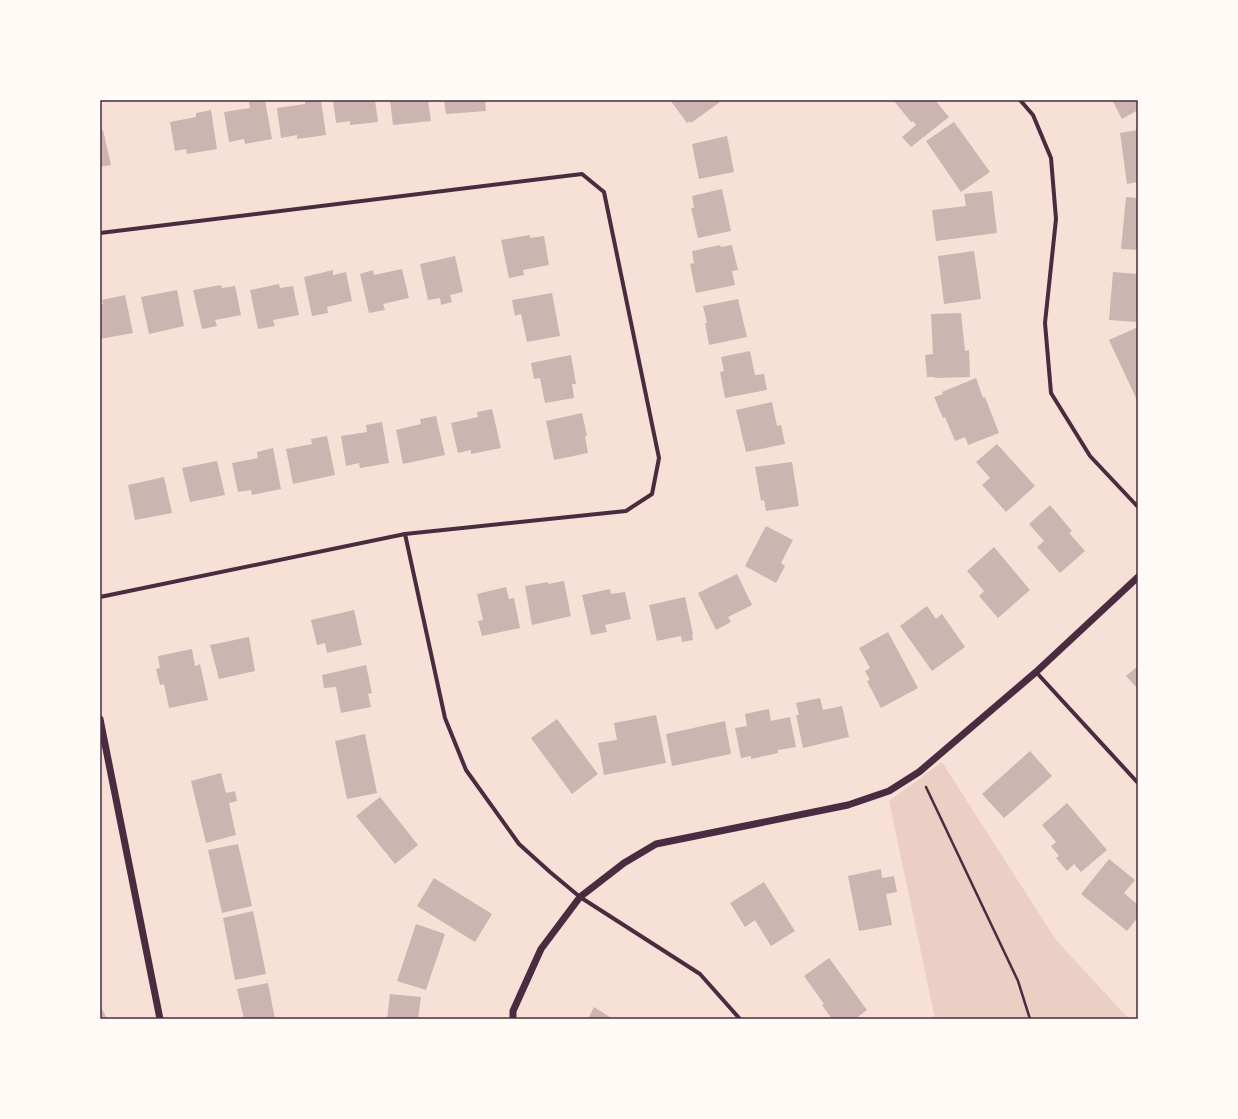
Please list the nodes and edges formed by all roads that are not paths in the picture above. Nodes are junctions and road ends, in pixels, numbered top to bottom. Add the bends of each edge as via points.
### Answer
1 (1020, 100) edge
2 (100, 233) edge
3 (1138, 507) edge
4 (405, 534) junction
5 (1138, 577) edge
6 (100, 598) edge
7 (1036, 672) junction
8 (100, 718) edge
9 (1138, 784) edge
10 (580, 897) junction
11 (160, 1019) edge
12 (513, 1019) edge
13 (740, 1019) edge

1 - 3 street via 1033,115 1051,158 1056,219 1045,323 1051,393 1090,456
2 - 4 street via 582,174 604,192 659,458 652,494 626,511
4 - 6 street
4 - 10 street via 445,718 466,770 519,844
5 - 7 street
7 - 9 street
7 - 10 street via 918,772 889,791 848,806 656,844 624,863
8 - 11 street
10 - 12 street via 541,949 513,1011
10 - 13 street via 700,974

